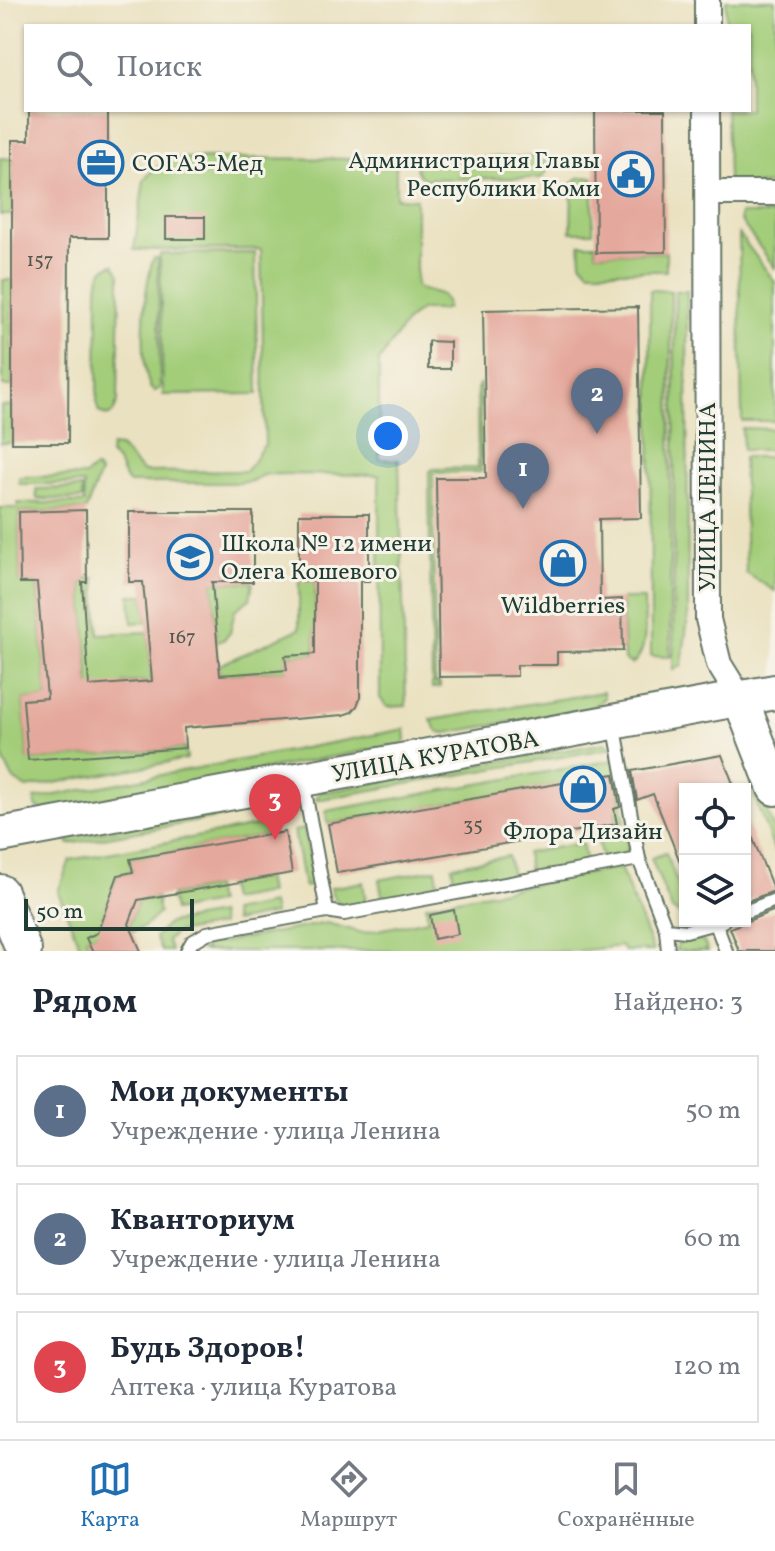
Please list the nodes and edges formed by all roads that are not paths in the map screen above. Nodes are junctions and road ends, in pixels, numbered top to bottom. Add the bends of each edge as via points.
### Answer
1 (707, 0) edge
2 (707, 24) edge
3 (707, 112) edge
4 (708, 193) junction
5 (775, 193) edge
6 (775, 692) edge
7 (740, 698) junction
8 (614, 723) junction
9 (303, 780) junction
10 (775, 788) edge
11 (0, 835) edge
12 (639, 859) junction
13 (0, 892) edge
14 (775, 900) edge
15 (751, 910) edge
16 (327, 911) junction
17 (701, 927) edge
18 (720, 927) edge
19 (666, 929) junction
20 (24, 951) edge
21 (187, 951) edge
22 (668, 951) edge
23 (726, 951) edge

1 - 2 street
3 - 4 street, УЛИЦА ЛЕНИНА
4 - 5 street
4 - 7 street, УЛИЦА ЛЕНИНА via 708,619 719,664
6 - 7 street, УЛИЦА КУРАТОВА
7 - 8 street, УЛИЦА КУРАТОВА
7 - 10 street, УЛИЦА ЛЕНИНА
8 - 9 street, УЛИЦА КУРАТОВА
8 - 12 lane
9 - 11 street, УЛИЦА КУРАТОВА
9 - 16 lane
12 - 16 lane via 344,914
12 - 19 lane
13 - 20 street
14 - 15 lane
16 - 21 lane via 207,933
17 - 19 lane
18 - 23 lane
19 - 22 lane

